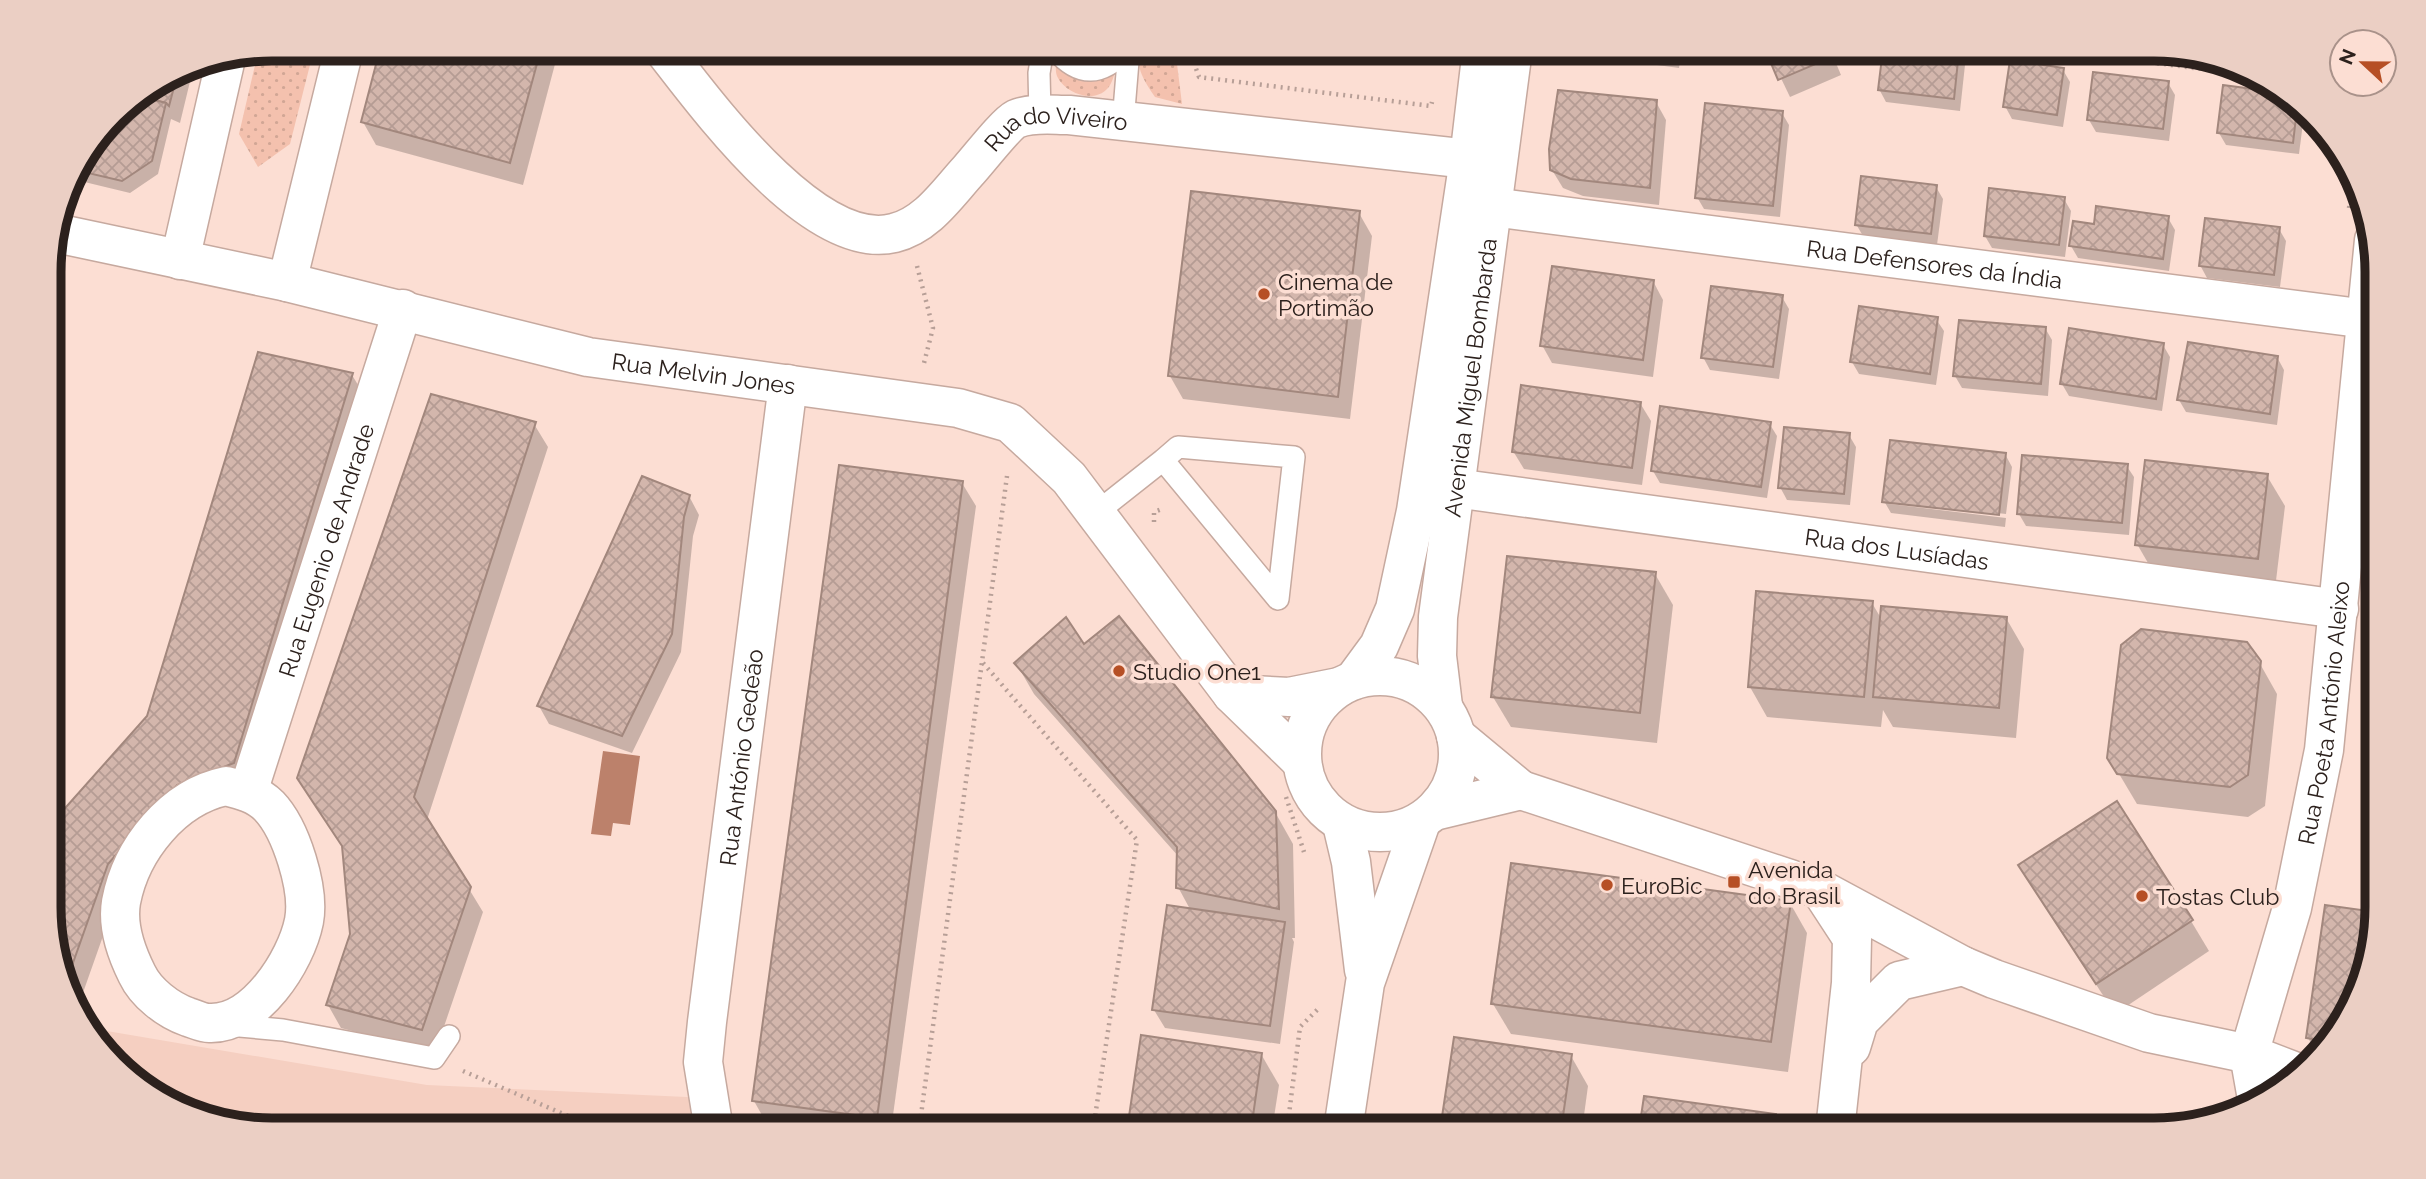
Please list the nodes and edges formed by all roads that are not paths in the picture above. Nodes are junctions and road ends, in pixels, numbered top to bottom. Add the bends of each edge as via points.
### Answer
1 (341, 61) edge
2 (672, 61) edge
3 (1040, 61) edge
4 (1067, 61) edge
5 (1113, 61) edge
6 (1127, 61) edge
7 (1481, 61) edge
8 (1511, 61) edge
9 (224, 67) edge
10 (1040, 114) junction
11 (1123, 122) junction
12 (1469, 159) junction
13 (1492, 207) junction
14 (65, 235) edge
15 (180, 260) junction
16 (287, 282) junction
17 (402, 309) junction
18 (2365, 318) edge
19 (2365, 366) edge
20 (788, 384) junction
21 (1163, 460) junction
22 (1455, 488) junction
23 (1096, 513) junction
24 (2339, 609) junction
25 (1346, 683) junction
26 (1232, 694) junction
27 (1449, 721) junction
28 (1292, 775) junction
29 (1521, 790) junction
30 (248, 792) junction
31 (1427, 816) junction
32 (1342, 824) junction
33 (1820, 889) junction
34 (1963, 966) junction
35 (277, 980) junction
36 (1365, 983) junction
37 (208, 1023) junction
38 (283, 1030) junction
39 (449, 1036) dead end
40 (2249, 1055) junction
41 (2288, 1069) edge
42 (1842, 1076) junction
43 (2256, 1091) edge
44 (1345, 1117) edge
45 (1837, 1117) edge
46 (712, 1118) edge

1 - 16 street
2 - 10 street, Rua do Viveiro via 770,177 820,214 875,236 896,233 923,220 1015,120
3 - 10 lane
4 - 5 lane via 1085,70 1097,70
6 - 11 lane
7 - 12 street, Avenida Miguel Bombarda
8 - 13 street, Avenida Miguel Bombarda
9 - 15 street
10 - 11 street, Rua do Viveiro
11 - 12 street, Rua do Viveiro
12 - 13 street
12 - 25 street, Avenida Miguel Bombarda via 1416,511 1395,608 1379,646
13 - 18 street, Rua Defensores da Índia
13 - 22 street, Avenida Miguel Bombarda
14 - 15 street, Rua Melvin Jones
15 - 16 street, Rua Melvin Jones
16 - 17 street, Rua Melvin Jones
17 - 20 street, Rua Melvin Jones via 588,357
17 - 30 street, Rua Eugenio de Andrade
19 - 24 street, Rua Poeta António Aleixo
20 - 23 street, Rua Melvin Jones via 958,408 1010,423 1069,478
20 - 46 street, Rua António Gedeão via 707,1022 703,1062
21 - 21 lane via 1188,490 1278,598 1294,457 1178,447
21 - 23 lane
22 - 24 street, Rua dos Lusíadas
22 - 27 street, Avenida Miguel Bombarda via 1438,617 1437,656
23 - 26 street, Rua Melvin Jones
24 - 40 street, Rua Poeta António Aleixo via 2324,750 2311,816 2292,908
25 - 26 street via 1289,697
25 - 27 street via 1370,676 1402,679 1418,685
25 - 28 street via 1327,696 1310,718
26 - 28 street, Rua Melvin Jones
27 - 29 street
27 - 31 street via 1459,752 1453,784
28 - 32 street
29 - 31 street
29 - 33 street
30 - 35 street via 269,806 285,830 303,884 304,920
30 - 37 street via 226,786 207,790 156,828 136,859 121,902 128,956 140,981 181,1015
31 - 32 street via 1406,829 1382,833
31 - 36 street
32 - 36 street via 1359,914
33 - 34 street
33 - 42 street via 1852,938
34 - 40 street via 2149,1033
34 - 42 street via 1899,981 1859,1021
35 - 37 street via 256,1004 233,1018
35 - 38 lane
36 - 44 street
37 - 38 lane
38 - 39 lane via 434,1058
40 - 41 street
40 - 43 street
42 - 45 street

